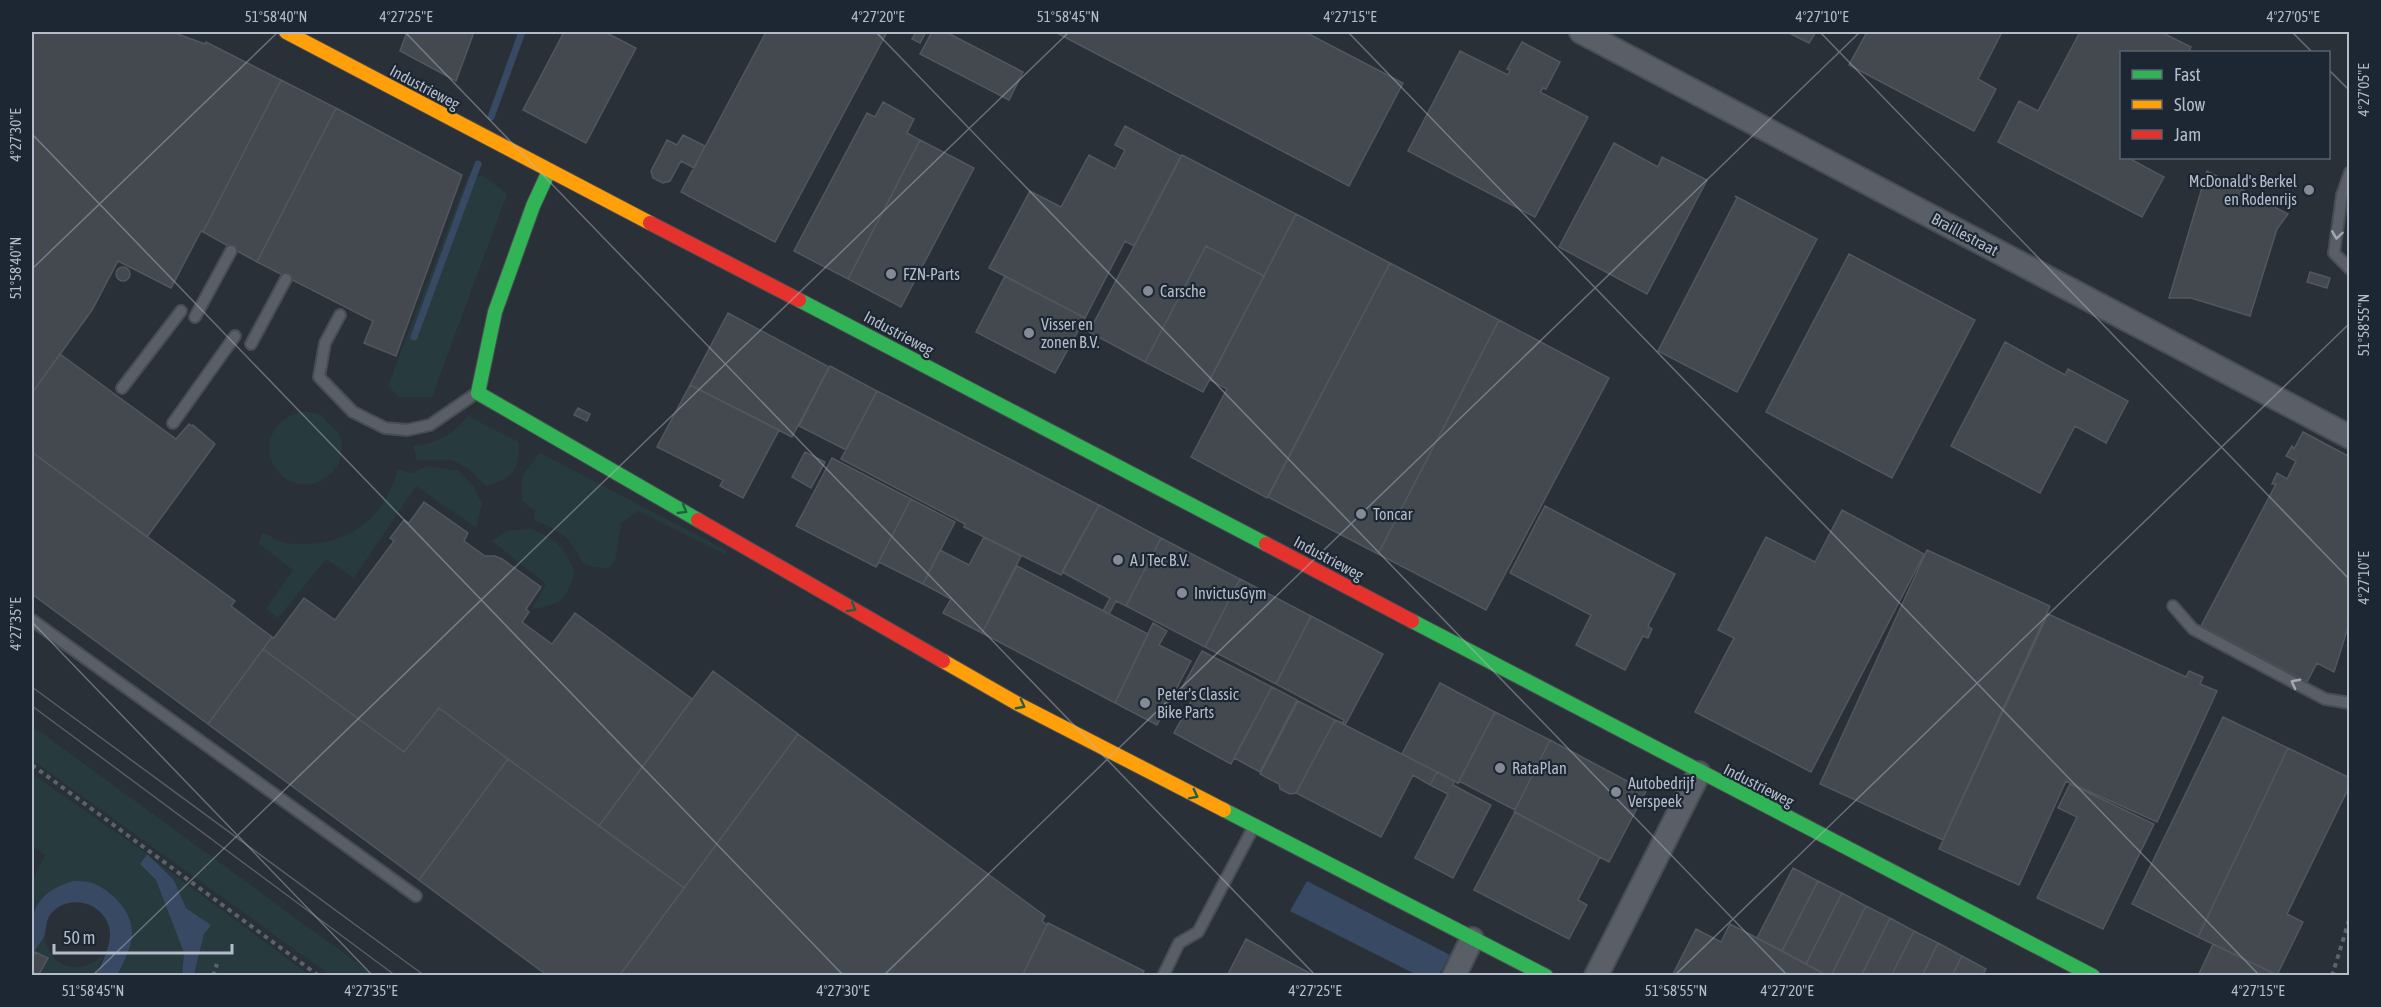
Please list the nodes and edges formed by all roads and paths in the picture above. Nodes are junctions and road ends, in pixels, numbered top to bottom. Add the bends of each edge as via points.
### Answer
1 (286, 32) edge
2 (1581, 32) edge
3 (549, 171) junction
4 (2349, 172) edge
5 (231, 251) dead end
6 (2349, 268) edge
7 (286, 279) dead end
8 (182, 311) dead end
9 (340, 315) dead end
10 (195, 317) dead end
11 (235, 336) dead end
12 (251, 344) dead end
13 (122, 388) dead end
14 (478, 393) junction
15 (173, 423) dead end
16 (2349, 437) edge
17 (2173, 606) dead end
18 (32, 620) edge
19 (2349, 703) edge
20 (32, 765) edge
21 (1699, 773) junction
22 (1254, 825) junction
23 (416, 896) dead end
24 (2349, 917) edge
25 (1472, 939) junction
26 (217, 964) dead end
27 (213, 975) edge
28 (319, 975) edge
29 (1163, 975) edge
30 (1454, 975) edge
31 (1546, 975) edge
32 (1596, 975) edge
33 (2093, 975) edge
34 (2332, 975) edge

1 - 3 street, Industrieweg
2 - 16 street, Braillestraat
3 - 14 street via 495,312
3 - 21 street, Industrieweg
4 -> 6 lane via 2334,253
5 - 10 lane
7 - 12 lane
8 - 13 lane
9 - 14 lane via 324,343 319,377 353,412 385,428 407,430 430,425
11 - 15 lane
14 -> 22 street via 1018,704
19 -> 17 lane via 2325,699 2193,629
18 - 23 lane
20 - 28 path
21 - 32 street
21 - 33 street, Industrieweg
22 - 25 street
22 - 29 lane via 1198,932 1179,943
24 - 34 path
25 - 30 street
25 - 31 street
26 - 27 path

